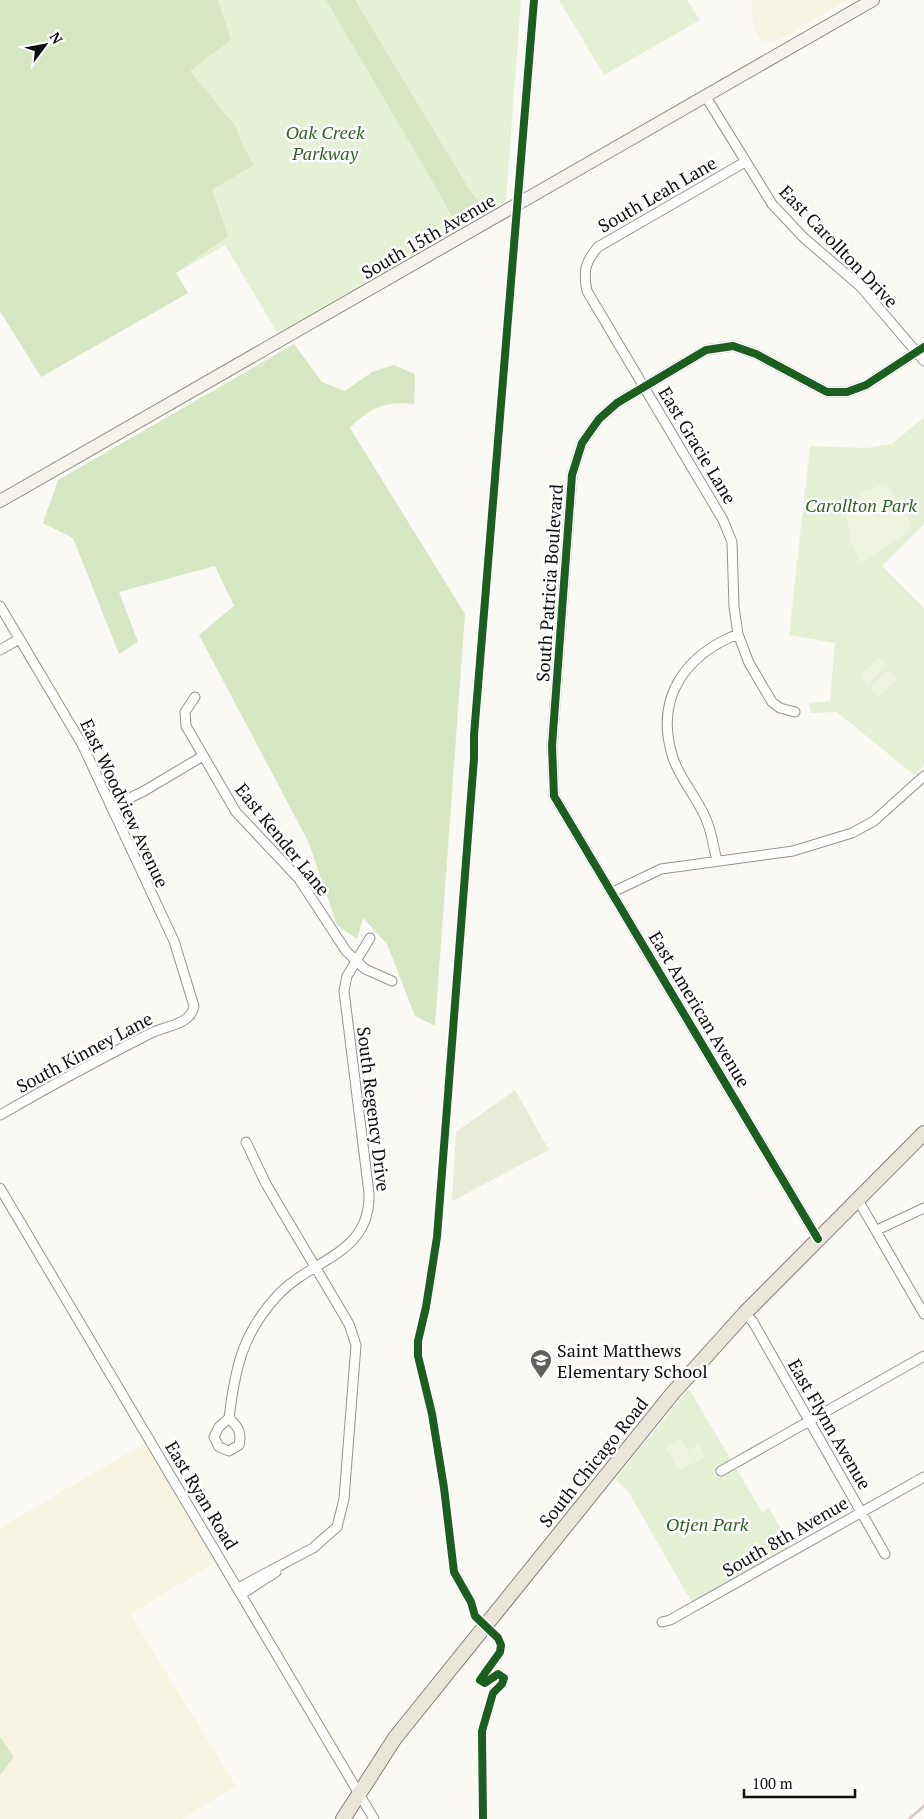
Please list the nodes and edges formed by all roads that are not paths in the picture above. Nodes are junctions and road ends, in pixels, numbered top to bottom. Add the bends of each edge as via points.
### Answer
1 (873, 0) edge
2 (706, 97) junction
3 (745, 162) junction
4 (588, 258) joint
5 (921, 350) edge
6 (924, 361) edge
7 (644, 387) junction
8 (0, 501) edge
9 (0, 606) edge
10 (738, 634) junction
11 (19, 639) junction
12 (0, 650) edge
13 (195, 697) dead end
14 (795, 712) dead end
15 (202, 756) junction
16 (924, 776) edge
17 (554, 796) joint
18 (111, 807) junction
19 (717, 860) junction
20 (613, 892) junction
21 (370, 938) dead end
22 (355, 960) junction
23 (392, 981) dead end
24 (184, 1020) joint
25 (0, 1115) edge
26 (924, 1133) edge
27 (246, 1142) dead end
28 (0, 1188) edge
29 (858, 1200) junction
30 (924, 1208) edge
31 (877, 1230) junction
32 (818, 1239) junction
33 (316, 1268) junction
34 (745, 1313) junction
35 (924, 1314) edge
36 (924, 1356) edge
37 (229, 1418) dead end
38 (809, 1422) junction
39 (721, 1471) dead end
40 (924, 1477) edge
41 (862, 1511) junction
42 (885, 1554) dead end
43 (240, 1591) junction
44 (662, 1622) dead end
45 (359, 1794) junction
46 (343, 1819) edge
47 (374, 1819) edge

1 - 2 street, South 15th Avenue
2 - 3 street, East Carollton Drive
2 - 8 street, South 15th Avenue
3 - 4 street, South Leah Lane via 598,247
3 - 5 street, East Carollton Drive via 772,204 804,238 860,286
4 - 7 street, East Gracie Lane via 584,274 587,291
5 - 6 street, East Carollton Drive
5 - 7 street, South Patricia Boulevard via 866,386 847,392 827,392 756,354 733,346 706,350
7 - 10 street, East Gracie Lane via 723,520 732,542
7 - 17 street, South Patricia Boulevard via 598,419 582,443 572,475 552,746
9 - 11 street, East Woodview Avenue
10 - 14 street, East Gracie Lane via 772,702
10 - 19 street via 715,643 690,664 674,687 668,720 671,750 680,774 707,820
11 - 12 street
11 - 18 street, East Woodview Avenue via 82,744
13 - 15 street, East Kender Lane via 185,712 184,721
15 - 18 street
15 - 22 street, East Kender Lane via 236,812 294,872
16 - 19 street via 874,821 852,833 793,851
17 - 20 street, East American Avenue
18 - 24 street, East Woodview Avenue via 182,959 194,1006 191,1015
19 - 20 street via 661,869
20 - 32 street, East American Avenue
21 - 22 street, South Regency Drive
22 - 23 street, East Kender Lane via 372,974
22 - 33 street, South Regency Drive via 345,984 345,1007 370,1205 366,1221 353,1242
24 - 25 street, South Kinney Lane via 97,1060
26 - 29 main road, South Chicago Road
27 - 33 street
28 - 43 street, East Ryan Road
29 - 31 street
29 - 32 main road, South Chicago Road
30 - 31 street
31 - 35 street
32 - 34 main road, South Chicago Road
33 - 37 street, South Regency Drive via 278,1296 253,1330 235,1372
33 - 43 street via 349,1324 356,1345 344,1499 337,1527 323,1541 279,1568 271,1577
34 - 38 street, East Flynn Avenue
34 - 45 main road, South Chicago Road via 672,1394 395,1738
36 - 38 street
38 - 39 street
38 - 41 street, East Flynn Avenue
40 - 41 street, South 8th Avenue
41 - 42 street, East Flynn Avenue
41 - 44 street, South 8th Avenue
43 - 45 street, East Ryan Road
45 - 46 main road, South Chicago Road
45 - 47 street, East Ryan Road

